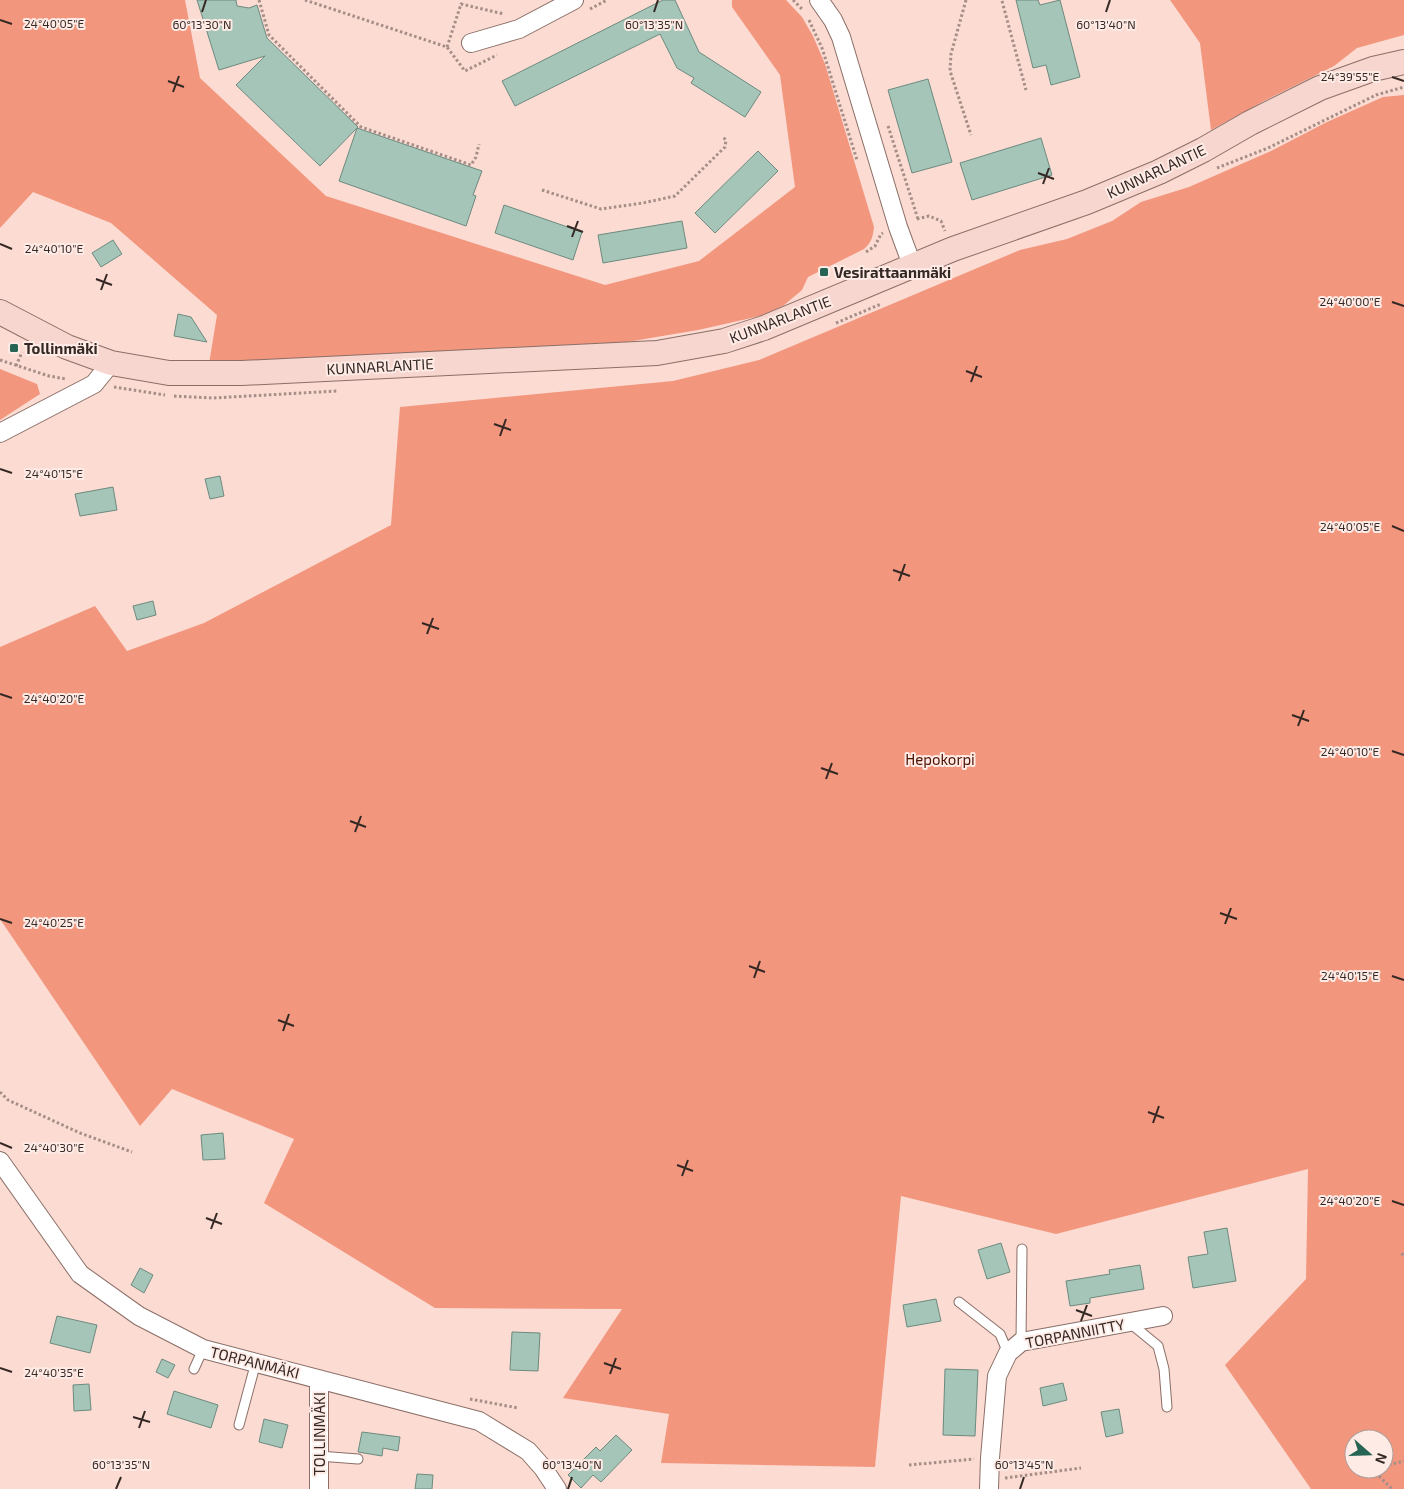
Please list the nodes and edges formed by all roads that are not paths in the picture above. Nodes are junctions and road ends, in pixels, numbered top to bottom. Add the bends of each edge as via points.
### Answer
1 (574, 0) edge
2 (819, 0) edge
3 (471, 42) dead end
4 (1404, 62) edge
5 (912, 265) junction
6 (0, 312) edge
7 (111, 362) junction
8 (0, 432) edge
9 (0, 1160) edge
10 (1022, 1249) dead end
11 (960, 1302) dead end
12 (1163, 1316) dead end
13 (1130, 1323) junction
14 (1015, 1348) junction
15 (203, 1349) junction
16 (256, 1362) junction
17 (194, 1368) dead end
18 (319, 1379) junction
19 (1167, 1407) dead end
20 (238, 1425) dead end
21 (319, 1456) junction
22 (358, 1459) dead end
23 (989, 1484) edge
24 (319, 1489) edge
25 (557, 1489) edge

1 - 3 street via 519,28
2 - 5 street via 834,20 841,37
4 - 5 main road, KUNNARLANTIE via 1320,88 1250,122 1203,150 1120,189
5 - 7 main road, KUNNARLANTIE via 764,328 724,341 657,354 242,373 169,373
6 - 7 main road, KUNNARLANTIE via 67,347
7 - 8 street via 94,384
9 - 15 street, TORPANMÄKI via 80,1274 139,1316
10 - 14 lane
11 - 14 lane
12 - 13 street, TORPANNIITTY
13 - 14 street, TORPANNIITTY
13 - 19 lane via 1158,1346 1164,1369
14 - 23 street, TORPANNIITTY via 997,1376
15 - 16 street, TORPANMÄKI
15 - 17 lane
16 - 18 street, TORPANMÄKI
16 - 20 lane
18 - 21 street, TOLLINMÄKI
18 - 25 street, TORPANMÄKI via 479,1421 528,1451
21 - 22 lane
21 - 24 street, TOLLINMÄKI

